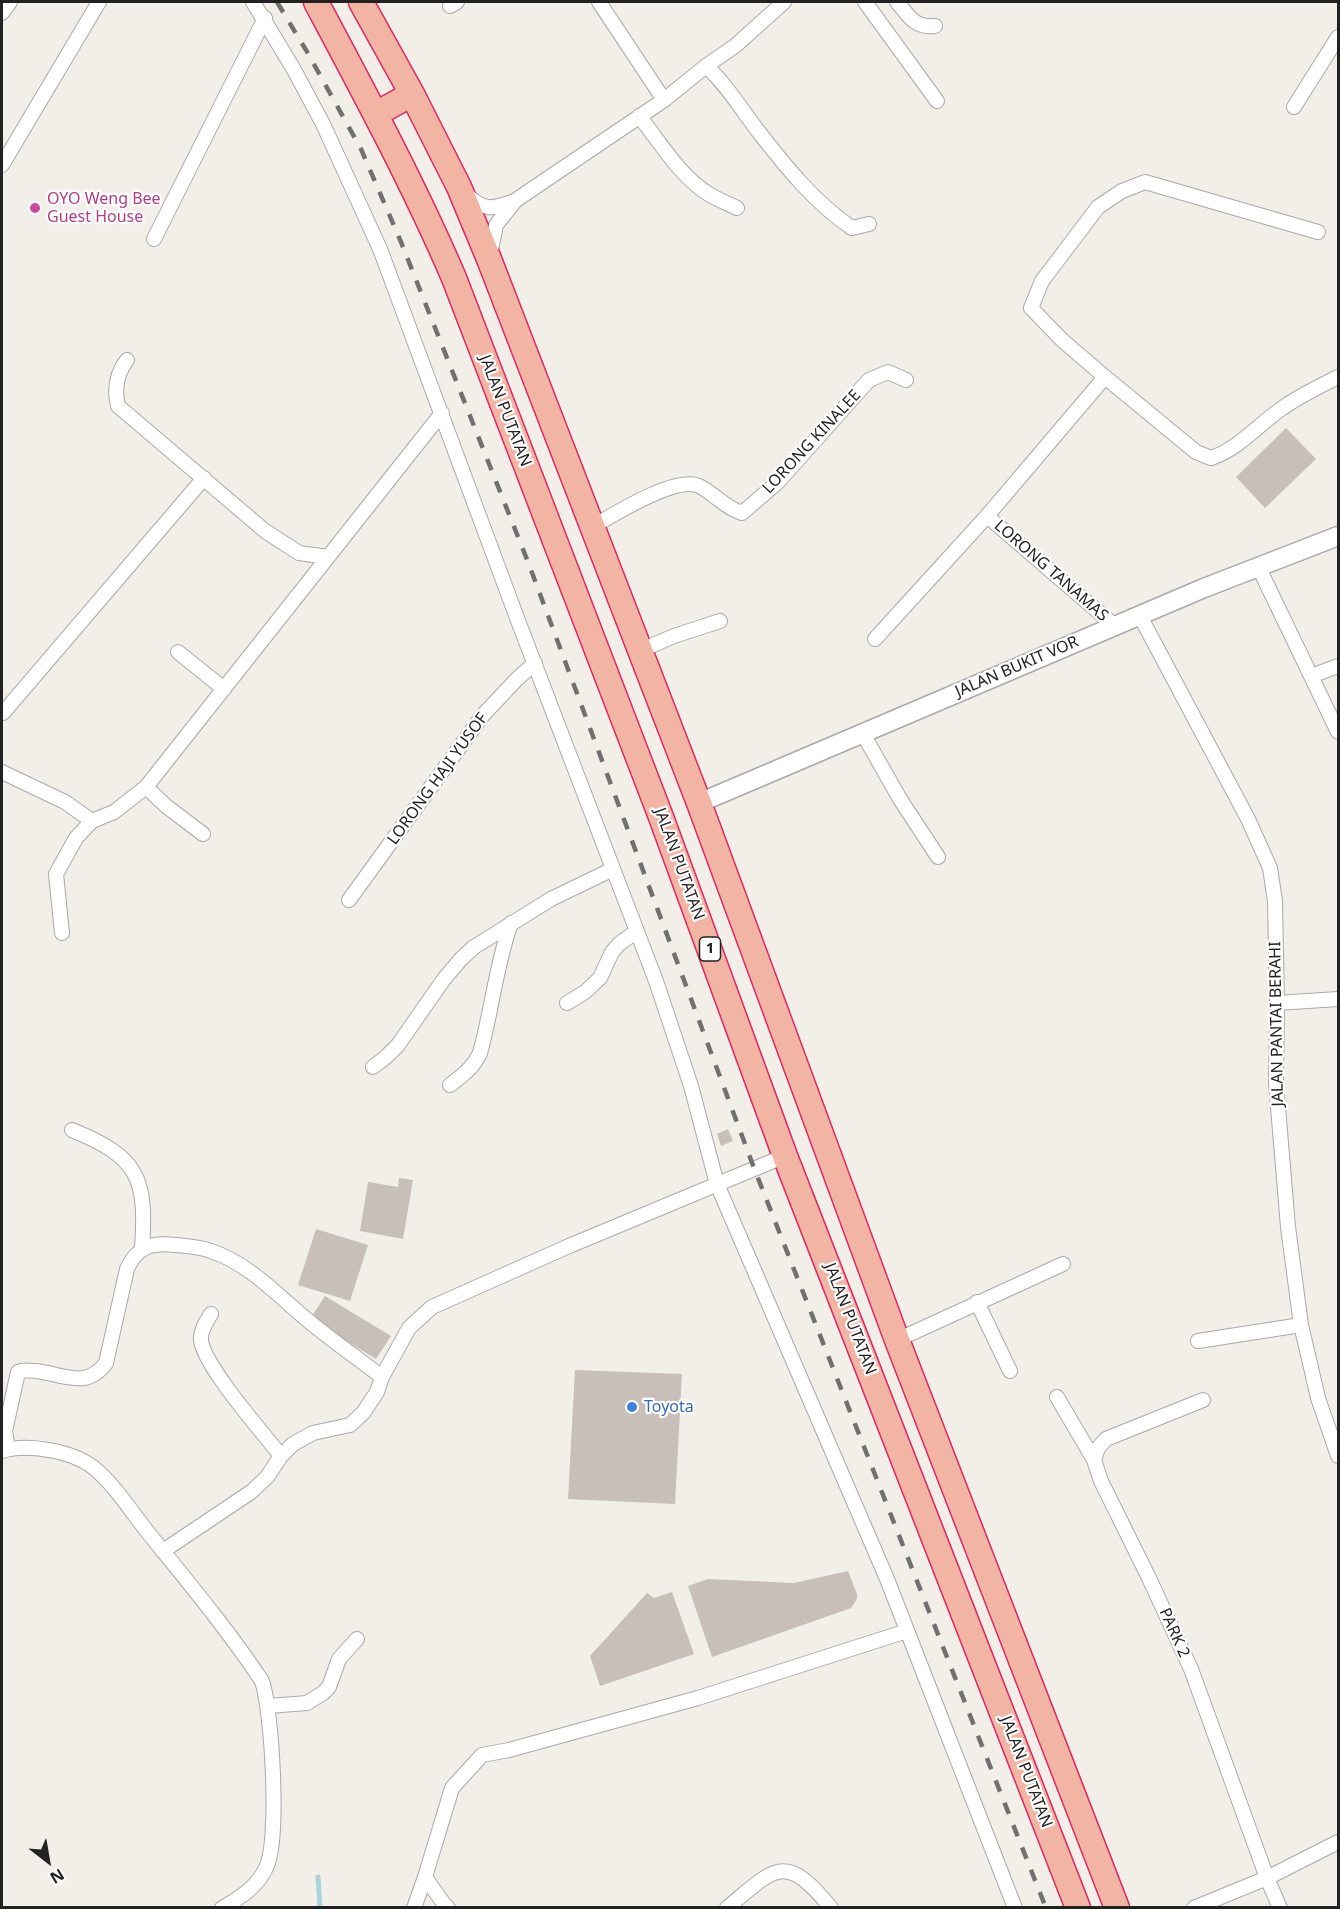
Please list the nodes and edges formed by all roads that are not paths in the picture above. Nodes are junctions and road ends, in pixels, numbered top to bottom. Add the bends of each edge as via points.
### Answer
1 (10, 2) edge
2 (99, 2) edge
3 (253, 2) edge
4 (316, 2) edge
5 (361, 2) edge
6 (599, 2) edge
7 (784, 2) edge
8 (865, 2) edge
9 (897, 2) edge
10 (2, 14) edge
11 (265, 18) junction
12 (935, 26) dead end
13 (1338, 37) edge
14 (706, 66) junction
15 (412, 94) junction
16 (664, 100) junction
17 (937, 101) dead end
18 (1294, 108) dead end
19 (376, 114) junction
20 (639, 116) junction
21 (2, 165) edge
22 (459, 187) junction
23 (516, 200) junction
24 (737, 208) dead end
25 (868, 224) dead end
26 (1318, 232) dead end
27 (153, 239) dead end
28 (489, 259) junction
29 (127, 360) dead end
30 (1105, 377) junction
31 (1338, 377) edge
32 (906, 380) dead end
33 (442, 413) junction
34 (204, 478) junction
35 (987, 516) junction
36 (592, 527) junction
37 (1338, 536) edge
38 (328, 557) junction
39 (1258, 566) junction
40 (1140, 616) junction
41 (720, 621) dead end
42 (1115, 626) junction
43 (875, 639) dead end
44 (639, 651) junction
45 (178, 652) dead end
46 (535, 663) junction
47 (1338, 666) edge
48 (1311, 676) junction
49 (224, 689) junction
50 (3, 712) dead end
51 (1338, 732) edge
52 (863, 734) junction
53 (2, 772) edge
54 (146, 787) junction
55 (695, 795) junction
56 (656, 802) junction
57 (92, 822) junction
58 (203, 834) dead end
59 (938, 857) dead end
60 (613, 869) junction
61 (349, 900) dead end
62 (512, 923) junction
63 (637, 931) junction
64 (62, 933) dead end
65 (1338, 999) edge
66 (567, 1003) dead end
67 (1277, 1004) junction
68 (373, 1067) dead end
69 (450, 1085) dead end
70 (72, 1130) dead end
71 (785, 1156) junction
72 (717, 1184) junction
73 (852, 1220) junction
74 (816, 1235) junction
75 (142, 1248) junction
76 (1063, 1263) dead end
77 (977, 1302) junction
78 (211, 1314) dead end
79 (1302, 1325) junction
80 (897, 1340) junction
81 (1198, 1341) dead end
82 (1010, 1371) dead end
83 (382, 1377) junction
84 (1057, 1397) dead end
85 (1203, 1400) dead end
86 (5, 1450) edge
87 (281, 1456) junction
88 (1338, 1456) edge
89 (1094, 1460) junction
90 (163, 1551) junction
91 (907, 1631) junction
92 (357, 1639) dead end
93 (268, 1706) junction
94 (1338, 1842) edge
95 (425, 1877) junction
96 (1268, 1878) junction
97 (222, 1908) edge
98 (414, 1908) edge
99 (448, 1908) edge
100 (727, 1908) edge
101 (831, 1908) edge
102 (1015, 1908) edge
103 (1078, 1908) edge
104 (1118, 1908) edge
105 (1194, 1908) edge
106 (1280, 1908) edge

1 - 10 street
2 - 21 street
3 - 11 street
4 - 19 highway, JALAN PUTATAN / 1
5 - 15 highway
6 - 16 street
7 - 14 street
8 - 17 street
9 - 12 street via 915,23
11 - 27 street
11 - 33 street via 323,124 380,249
13 - 18 street
14 - 16 street
14 - 25 street via 720,78 811,195 852,228
15 - 19 highway
15 - 22 highway
16 - 20 street
19 - 56 highway, JALAN PUTATAN / 1 via 454,278
20 - 23 street
20 - 24 street via 697,185
22 - 23 street via 482,207 493,208
22 - 28 highway
23 - 28 street via 496,225
26 - 30 street via 1145,182 1098,207 1042,281 1031,308
28 - 36 highway
29 - 34 street via 120,369 115,392 118,406
30 - 31 street via 1196,452 1211,458 1232,447 1298,397
30 - 35 street
32 - 36 street, LORONG KINALEE via 888,372 868,380 777,483 742,513 698,486 686,483 648,496
33 - 38 street
33 - 46 street
34 - 38 street via 298,554
34 - 50 street
35 - 42 street, LORONG TANAMAS
35 - 43 street
36 - 44 highway
37 - 39 street, JALAN BUKIT VOR
38 - 49 street
39 - 40 street, JALAN BUKIT VOR
39 - 48 street
40 - 42 street, JALAN BUKIT VOR
40 - 67 street, JALAN PANTAI BERAHI via 1270,868 1275,901
41 - 44 street
42 - 52 street, JALAN BUKIT VOR
44 - 55 highway
45 - 49 street
46 - 60 street
46 - 61 street, LORONG HAJI YUSOF via 483,715
47 - 48 street
48 - 51 street
49 - 54 street
52 - 55 street, JALAN BUKIT VOR
52 - 59 street
53 - 57 street via 65,802
54 - 57 street via 114,812
54 - 58 street
55 - 56 highway
55 - 73 highway
56 - 71 highway, JALAN PUTATAN / 1
57 - 64 street via 76,838 56,874
60 - 62 street
60 - 63 street
62 - 68 street via 461,959 398,1045
62 - 69 street via 480,1053 468,1072
63 - 66 street via 612,952 600,978
63 - 72 street via 691,1086
65 - 67 street
67 - 79 street, JALAN PANTAI BERAHI via 1280,1155
70 - 75 street via 117,1152 135,1175 142,1207
71 - 72 street
71 - 74 highway, JALAN PUTATAN / 1
72 - 83 street via 432,1307 409,1328
72 - 91 street
73 - 74 highway
73 - 80 highway
74 - 103 highway, JALAN PUTATAN / 1
75 - 83 street via 166,1244 199,1248 224,1257 254,1276
75 - 86 street via 127,1269 106,1364 90,1378 80,1379 45,1372 18,1372 5,1431
76 - 77 street
77 - 80 street
77 - 82 street
78 - 87 street via 200,1337 202,1347 235,1398
79 - 81 street
79 - 88 street, JALAN PANTAI BERAHI via 1318,1398
80 - 104 highway
83 - 87 street via 371,1403 350,1425 313,1433
84 - 89 street, PARK 2
85 - 89 street via 1106,1439
86 - 90 street via 45,1449 81,1460 112,1488
87 - 90 street via 252,1492
89 - 96 street, PARK 2 via 1191,1669
90 - 93 street via 262,1681
91 - 95 street via 698,1698 482,1755 452,1788
91 - 102 street
92 - 93 street via 339,1659 323,1693 307,1702
93 - 97 street via 274,1824 271,1857 261,1878
94 - 96 street
95 - 98 street
95 - 99 street
96 - 105 street
96 - 106 street, PARK 2
100 - 101 street via 761,1879 778,1870 791,1870 814,1887

